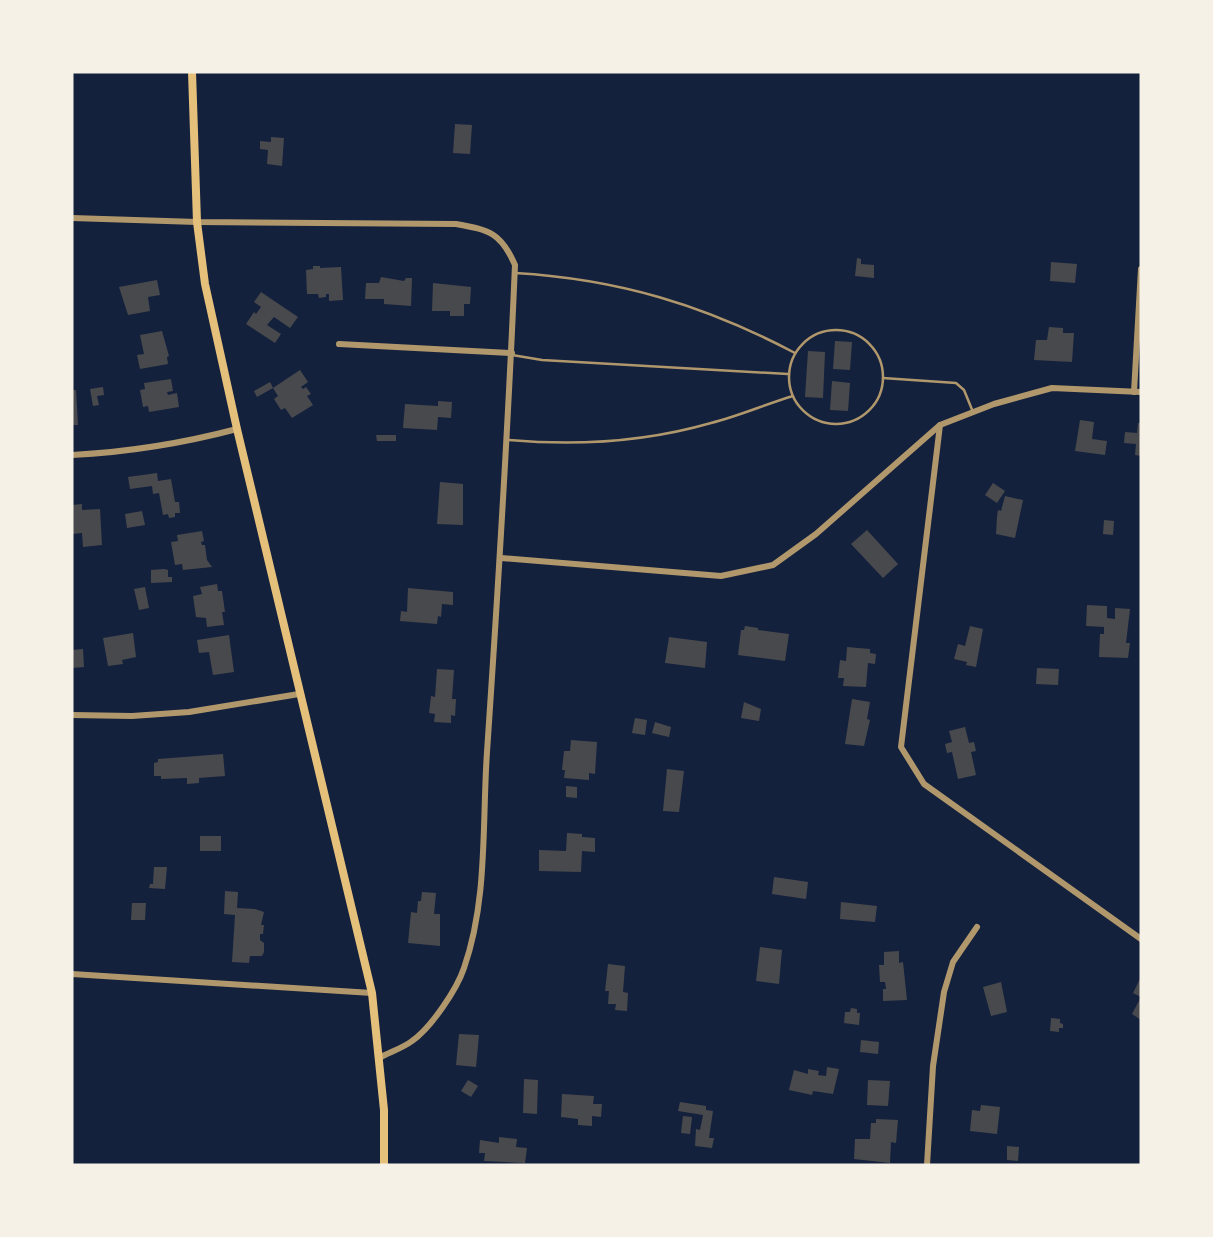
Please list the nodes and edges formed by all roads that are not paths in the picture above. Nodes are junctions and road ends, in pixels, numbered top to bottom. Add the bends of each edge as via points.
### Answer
1 (192, 72) edge
2 (72, 218) edge
3 (197, 222) junction
4 (1141, 269) edge
5 (515, 273) junction
6 (339, 344) dead end
7 (795, 353) junction
8 (512, 354) junction
9 (788, 374) junction
10 (883, 377) junction
11 (1138, 392) edge
12 (793, 396) junction
13 (973, 412) junction
14 (940, 425) junction
15 (237, 429) junction
16 (507, 440) junction
17 (72, 455) edge
18 (501, 558) junction
19 (299, 694) junction
20 (72, 715) edge
21 (978, 927) dead end
22 (1141, 939) edge
23 (72, 974) edge
24 (372, 993) junction
25 (379, 1058) junction
26 (384, 1165) edge
27 (927, 1165) edge

1 - 3 main road
2 - 3 street
3 - 5 street via 456,224 495,236 506,245
3 - 15 main road via 205,284
4 - 11 street
5 - 7 lane via 558,275 639,290 685,304
5 - 8 street
6 - 8 street
7 - 9 lane
7 - 10 lane via 812,336 842,329 869,343
8 - 9 lane via 542,360
8 - 16 street
9 - 12 lane
10 - 12 lane via 877,401 867,413 838,425 808,416
10 - 13 lane via 956,383
11 - 13 street via 1052,388
12 - 16 lane via 646,438 566,444
13 - 14 street
14 - 18 street via 816,534 773,565 721,576
14 - 22 street via 901,747 924,784
15 - 17 street via 125,453
15 - 19 main road
16 - 18 street
18 - 25 street via 476,926 463,970 428,1026 412,1041
19 - 20 street via 189,712
19 - 24 main road
21 - 27 street via 953,962 944,992 933,1066
23 - 24 street
24 - 25 main road
25 - 26 main road

